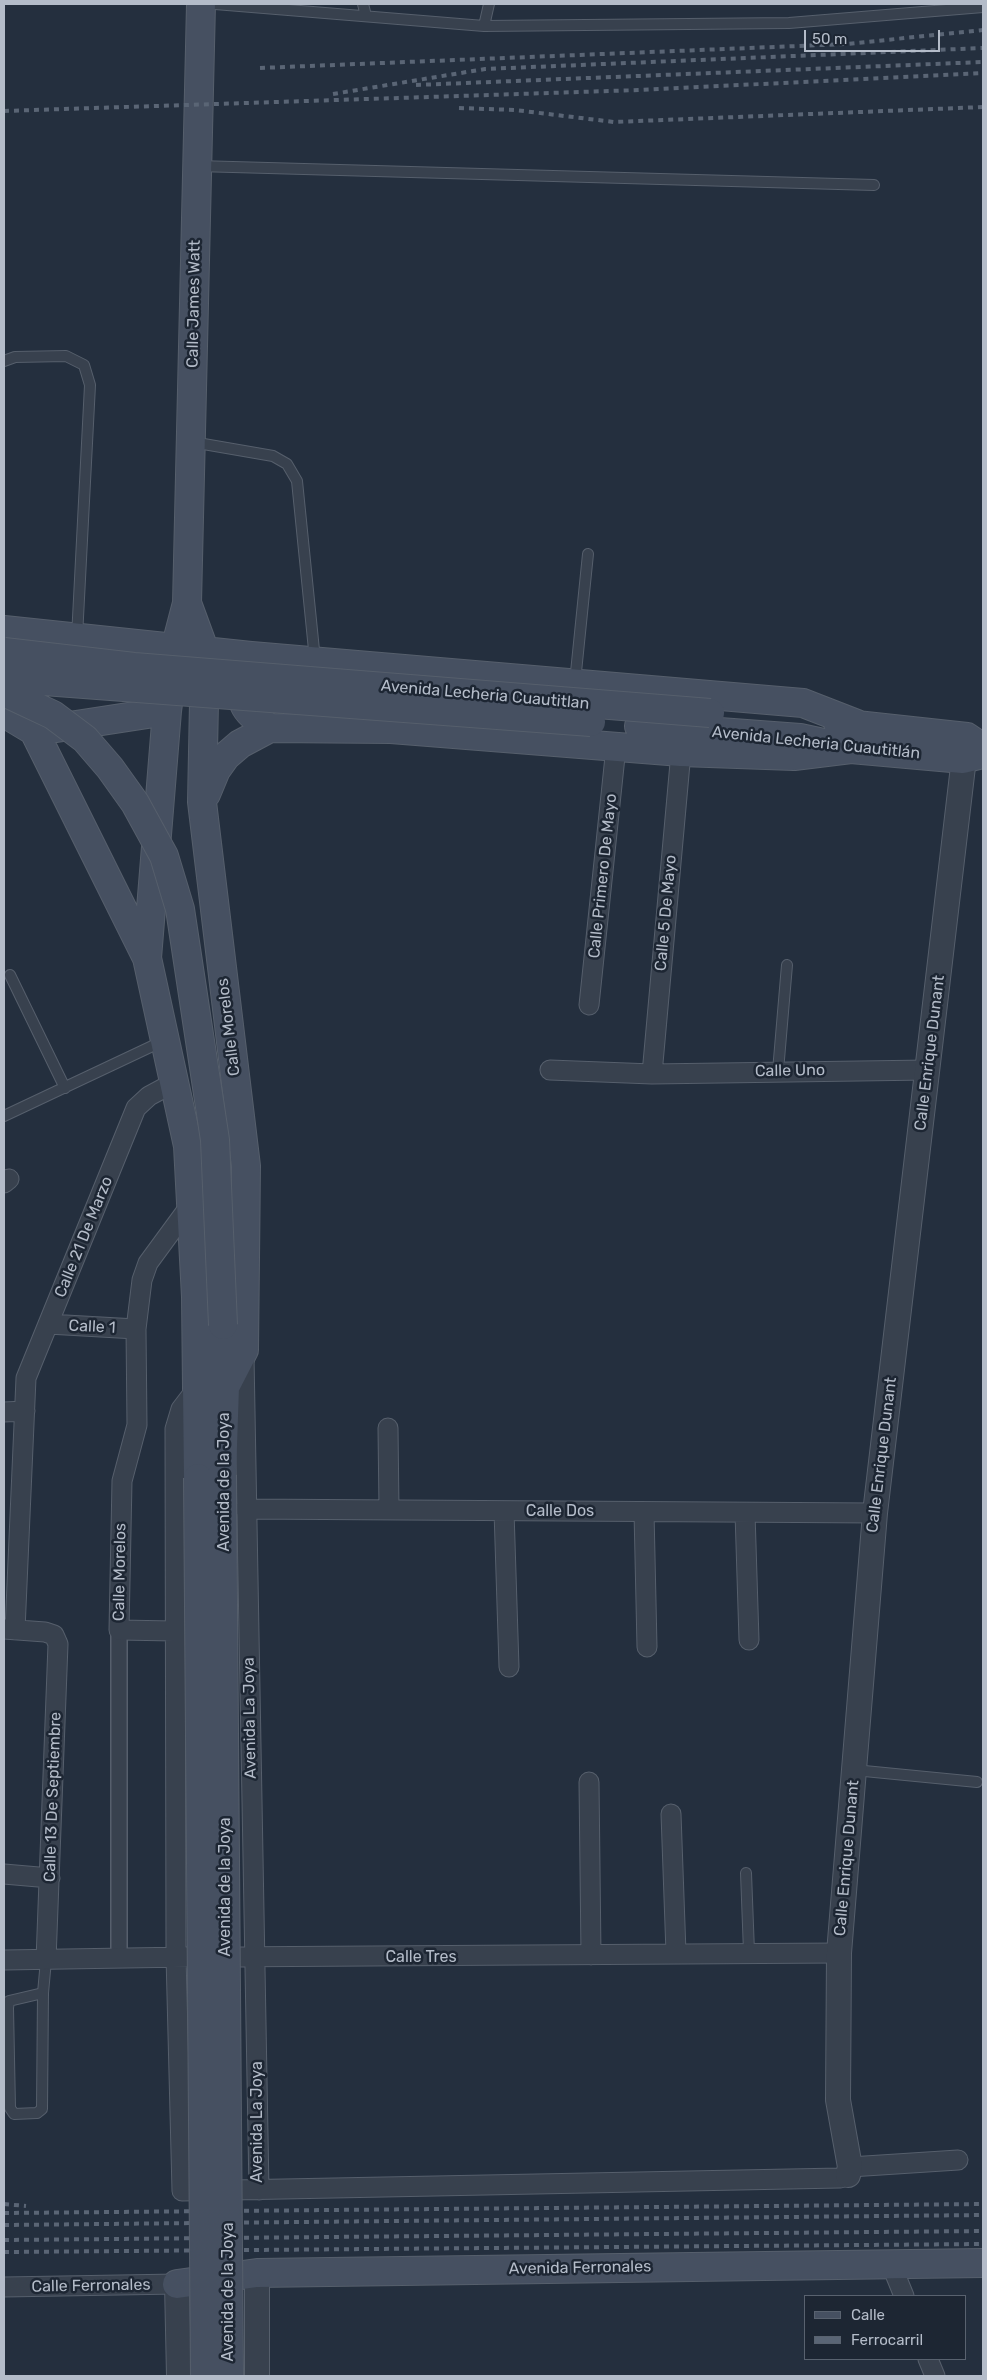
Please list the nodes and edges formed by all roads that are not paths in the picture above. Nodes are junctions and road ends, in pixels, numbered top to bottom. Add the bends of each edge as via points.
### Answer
1 (201, 4) edge
2 (216, 4) edge
3 (363, 4) edge
4 (489, 4) edge
5 (983, 7) edge
6 (318, 8) edge
7 (366, 16) junction
8 (484, 26) junction
9 (198, 166) junction
10 (874, 185) dead end
11 (4, 362) edge
12 (191, 442) junction
13 (588, 554) dead end
14 (186, 603) junction
15 (4, 630) edge
16 (77, 639) junction
17 (106, 642) junction
18 (174, 649) junction
19 (4, 652) edge
20 (205, 652) junction
21 (251, 656) junction
22 (316, 662) junction
23 (4, 678) edge
24 (575, 684) junction
25 (4, 692) edge
26 (167, 711) junction
27 (4, 713) edge
28 (69, 726) junction
29 (639, 726) joint
30 (270, 728) junction
31 (34, 731) junction
32 (854, 736) junction
33 (616, 747) junction
34 (974, 749) edge
35 (681, 752) junction
36 (202, 802) junction
37 (147, 958) junction
38 (787, 965) dead end
39 (10, 975) dead end
40 (589, 1005) dead end
41 (166, 1040) junction
42 (550, 1070) dead end
43 (928, 1070) junction
44 (778, 1071) junction
45 (652, 1074) junction
46 (175, 1082) junction
47 (65, 1088) junction
48 (4, 1116) edge
49 (192, 1203) junction
50 (48, 1324) junction
51 (136, 1329) junction
52 (244, 1350) junction
53 (224, 1392) junction
54 (197, 1393) junction
55 (25, 1411) junction
56 (4, 1412) edge
57 (388, 1428) dead end
58 (12, 1505) edge
59 (245, 1509) junction
60 (389, 1509) junction
61 (504, 1511) junction
62 (644, 1512) junction
63 (745, 1513) junction
64 (874, 1513) junction
65 (9, 1630) edge
66 (119, 1630) junction
67 (174, 1632) junction
68 (749, 1640) dead end
69 (647, 1647) dead end
70 (509, 1667) dead end
71 (854, 1770) junction
72 (589, 1782) dead end
73 (977, 1782) dead end
74 (671, 1814) dead end
75 (746, 1873) dead end
76 (4, 1874) edge
77 (50, 1878) junction
78 (749, 1952) junction
79 (676, 1953) junction
80 (839, 1953) junction
81 (591, 1955) junction
82 (176, 1956) junction
83 (118, 1958) junction
84 (255, 1958) junction
85 (4, 1960) edge
86 (46, 1960) junction
87 (43, 1993) junction
88 (958, 2160) dead end
89 (849, 2171) junction
90 (259, 2190) junction
91 (983, 2263) edge
92 (891, 2264) junction
93 (256, 2273) junction
94 (177, 2284) junction
95 (4, 2287) edge
96 (904, 2295) edge
97 (928, 2360) edge
98 (179, 2376) edge
99 (205, 2376) edge
100 (229, 2376) edge
101 (257, 2376) edge
102 (935, 2376) edge

1 - 9 main road, Calle James Watt
2 - 6 lane
3 - 7 lane
4 - 8 lane
5 - 8 lane via 789,23
6 - 7 lane
7 - 8 lane
9 - 10 lane
9 - 12 main road, Calle James Watt
11 - 16 lane via 15,356 66,356 84,365 90,384
12 - 14 main road, Calle James Watt
12 - 22 lane via 273,456 288,464 297,480
13 - 24 lane
14 - 18 main road, Calle James Watt
14 - 20 main road, Calle James Watt
15 - 16 main road
16 - 17 main road
17 - 18 main road
17 - 28 main road via 117,669 113,691
18 - 20 main road
18 - 26 main road
19 - 32 main road, Avenida Lecheria Cuautitlan, bridge via 134,667 710,713
20 - 21 main road
20 - 36 main road, Calle Morelos
21 - 22 main road
21 - 30 main road via 244,676 242,700 253,717
22 - 24 main road
23 - 29 main road, Avenida Lecheria Cuautitlan, bridge
24 - 32 main road via 803,703
25 - 53 main road, Avenida de la Joya, bridge via 53,715 85,739 135,803 164,856 180,909 215,1140
26 - 28 main road
26 - 37 main road
27 - 31 main road
28 - 31 main road
29 - 32 main road, Avenida Lecheria Cuautitlán via 800,738
30 - 33 main road via 391,729
30 - 36 main road via 240,744 226,756
31 - 37 main road
32 - 34 main road, Avenida Lecheria Cuautitlan
32 - 35 main road via 794,756
33 - 35 main road
33 - 40 street, Calle Primero De Mayo
34 - 43 street, Calle Enrique Dunant
35 - 45 street, Calle 5 De Mayo
36 - 52 main road, Calle Morelos via 246,1166
37 - 41 main road
38 - 44 lane
39 - 47 lane
41 - 46 main road
41 - 47 lane
42 - 45 street, Calle Uno
43 - 44 street, Calle Uno
43 - 64 street, Calle Enrique Dunant
44 - 45 street, Calle Uno
46 - 49 main road via 188,1146
46 - 50 street, Calle 21 De Marzo via 149,1096 136,1108
47 - 48 lane
49 - 51 street, Calle Morelos via 148,1264 142,1280
49 - 54 main road
50 - 51 street, Calle 1
50 - 55 street, Calle 21 De Marzo via 26,1378
51 - 66 street, Calle Morelos via 137,1426 122,1480
52 - 53 main road, Calle Morelos
52 - 59 street, Avenida La Joya
53 - 100 main road, Avenida de la Joya, bridge
54 - 67 street, Avenida La Joya via 181,1409 175,1429
54 - 99 main road, Avenida de la Joya, bridge
55 - 56 street
55 - 58 street, Calle 21 De Marzo
57 - 60 street
58 - 65 street, Calle 21 De Marzo
59 - 60 street, Calle Dos
59 - 84 street, Avenida La Joya
60 - 61 street, Calle Dos
61 - 62 street, Calle Dos
61 - 70 street
62 - 63 street, Calle Dos
62 - 69 street
63 - 64 street, Calle Dos
63 - 68 street
64 - 71 street, Calle Enrique Dunant
65 - 77 street, Calle 13 De Septiembre via 45,1632 54,1635 58,1644
66 - 67 street
66 - 83 street, Calle Morelos
67 - 82 street, Avenida La Joya
71 - 73 lane
71 - 80 street, Calle Enrique Dunant
72 - 81 street
74 - 79 street
75 - 78 lane
76 - 77 street
77 - 86 street, Calle 13 De Septiembre
78 - 79 street, Calle Tres
78 - 80 street, Calle Tres
79 - 81 street, Calle Tres
80 - 89 street, Calle Enrique Dunant via 838,2100
81 - 84 street, Calle Tres
82 - 83 street, Calle Tres
82 - 84 street, Calle Tres
82 - 90 street, Avenida La Joya via 182,2191
83 - 86 street, Calle Tres
84 - 90 street, Avenida La Joya
85 - 86 street, Calle Tres
86 - 87 lane
87 - 87 lane via 42,2109 37,2113 14,2114 10,2108 9,2001
88 - 89 street
89 - 90 street via 840,2178
91 - 92 main road, Avenida Ferronales
92 - 93 main road, Avenida Ferronales
92 - 96 street
93 - 94 main road, Avenida Ferronales
93 - 101 street
94 - 95 street, Calle Ferronales
94 - 98 street
97 - 102 street

